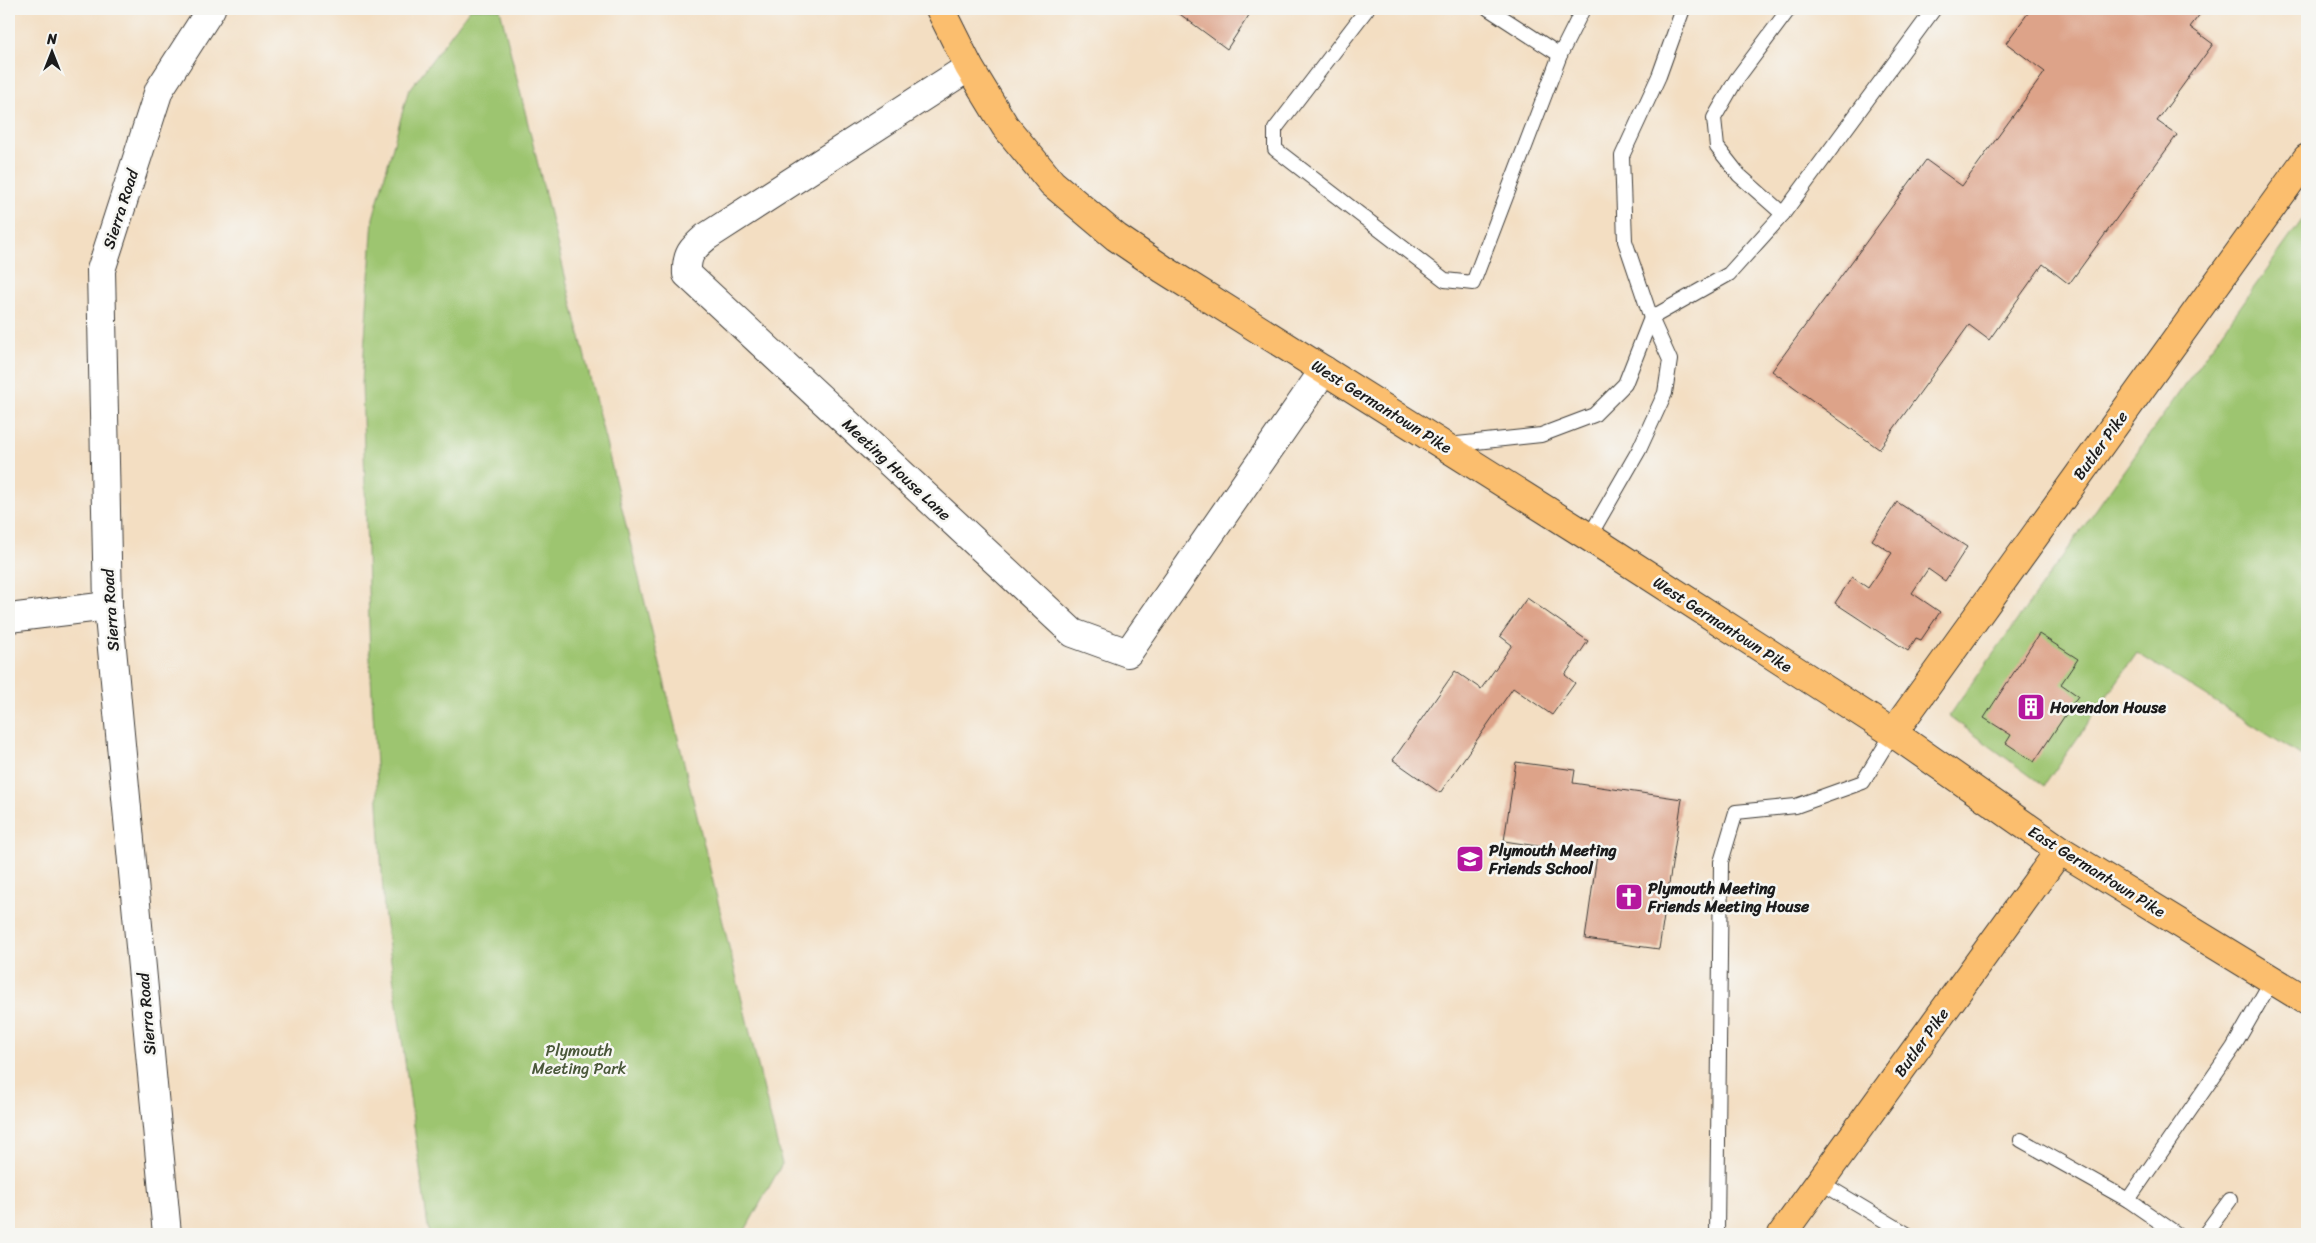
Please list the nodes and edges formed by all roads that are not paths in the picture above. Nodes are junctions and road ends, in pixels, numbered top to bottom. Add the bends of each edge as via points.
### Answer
1 (211, 9) edge
2 (940, 9) edge
3 (1367, 9) edge
4 (1489, 9) edge
5 (1583, 9) edge
6 (1683, 9) edge
7 (1789, 9) edge
8 (1934, 9) edge
9 (1560, 55) junction
10 (969, 67) junction
11 (2307, 158) edge
12 (1783, 214) junction
13 (1651, 318) junction
14 (1324, 370) junction
15 (1444, 446) junction
16 (1589, 537) junction
17 (108, 606) junction
18 (9, 618) edge
19 (1893, 733) junction
20 (2060, 850) junction
21 (2272, 980) junction
22 (2307, 1001) edge
23 (2021, 1140) dead end
24 (1820, 1182) junction
25 (2128, 1200) junction
26 (2230, 1200) dead end
27 (166, 1234) edge
28 (1717, 1234) edge
29 (1782, 1234) edge
30 (1907, 1234) edge
31 (2177, 1234) edge
32 (2205, 1234) edge

1 - 17 street, Sierra Road via 159,90 101,270
2 - 10 main road, West Germantown Pike
3 - 9 lane via 1275,129 1275,149 1445,280 1473,283
4 - 9 lane
5 - 9 lane
6 - 13 lane via 1659,76 1622,156 1625,241
7 - 12 lane via 1736,80 1714,118 1718,147 1739,175
8 - 12 lane
10 - 14 main road, West Germantown Pike via 1005,126 1060,189 1116,236 1163,269
10 - 14 street, Meeting House Lane via 706,236 686,260 687,274 1073,633 1128,654
11 - 19 main road, Butler Pike
12 - 13 lane via 1729,274
13 - 15 lane via 1625,384 1594,415 1541,435
13 - 16 lane via 1670,360 1665,393 1639,450
14 - 15 main road, West Germantown Pike
15 - 16 main road, West Germantown Pike
16 - 19 main road, West Germantown Pike
17 - 18 street
17 - 27 street, Sierra Road
19 - 20 main road, East Germantown Pike
19 - 28 lane via 1863,782 1796,806 1736,812 1721,862
20 - 21 main road, East Germantown Pike
20 - 24 main road, Butler Pike
21 - 22 main road, East Germantown Pike
21 - 25 lane via 2233,1048
23 - 25 lane
24 - 29 main road, Butler Pike
24 - 30 lane
25 - 31 lane
26 - 32 lane

